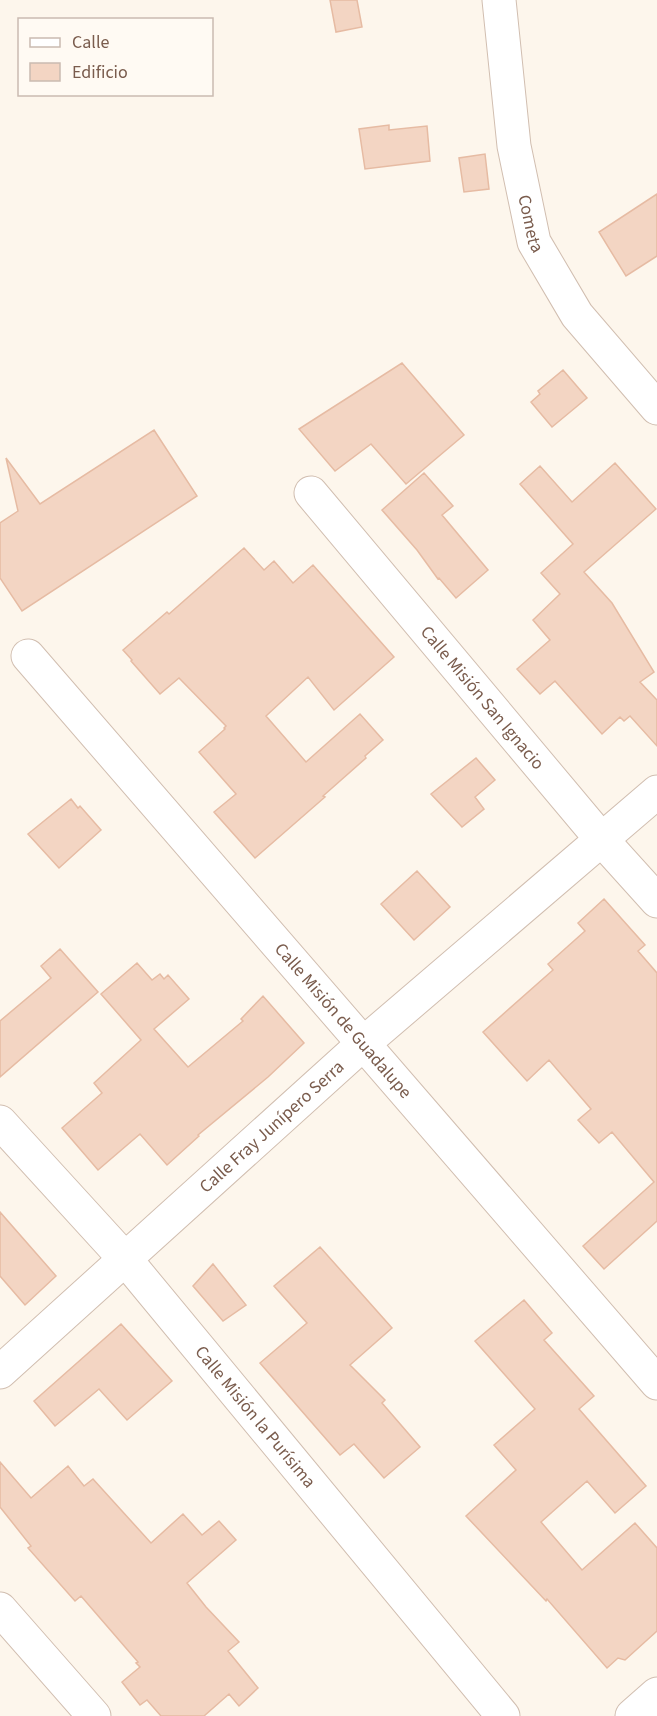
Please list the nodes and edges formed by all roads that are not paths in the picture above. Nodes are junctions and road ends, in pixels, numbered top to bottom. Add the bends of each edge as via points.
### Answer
1 (499, 0) edge
2 (657, 408) edge
3 (310, 492) dead end
4 (28, 656) dead end
5 (657, 792) edge
6 (602, 840) junction
7 (657, 901) edge
8 (364, 1043) junction
9 (0, 1122) edge
10 (126, 1260) junction
11 (0, 1372) edge
12 (657, 1383) edge
13 (0, 1609) edge
14 (657, 1694) edge
15 (94, 1716) edge
16 (503, 1716) edge
17 (632, 1716) edge

1 - 2 street, Cometa via 514,146 534,242 577,315
3 - 6 street, Calle Misión San Ignacio
4 - 8 street, Calle Misión de Guadalupe
5 - 6 street, Calle Fray Junípero Serra
6 - 7 street, Calle Misión San Ignacio
6 - 8 street, Calle Fray Junípero Serra
8 - 10 street, Calle Fray Junípero Serra
8 - 12 street, Calle Misión de Guadalupe
9 - 10 street, Calle Misión la Purísima
10 - 11 street, Calle Fray Junípero Serra
10 - 16 street, Calle Misión la Purísima
13 - 15 street
14 - 17 street

